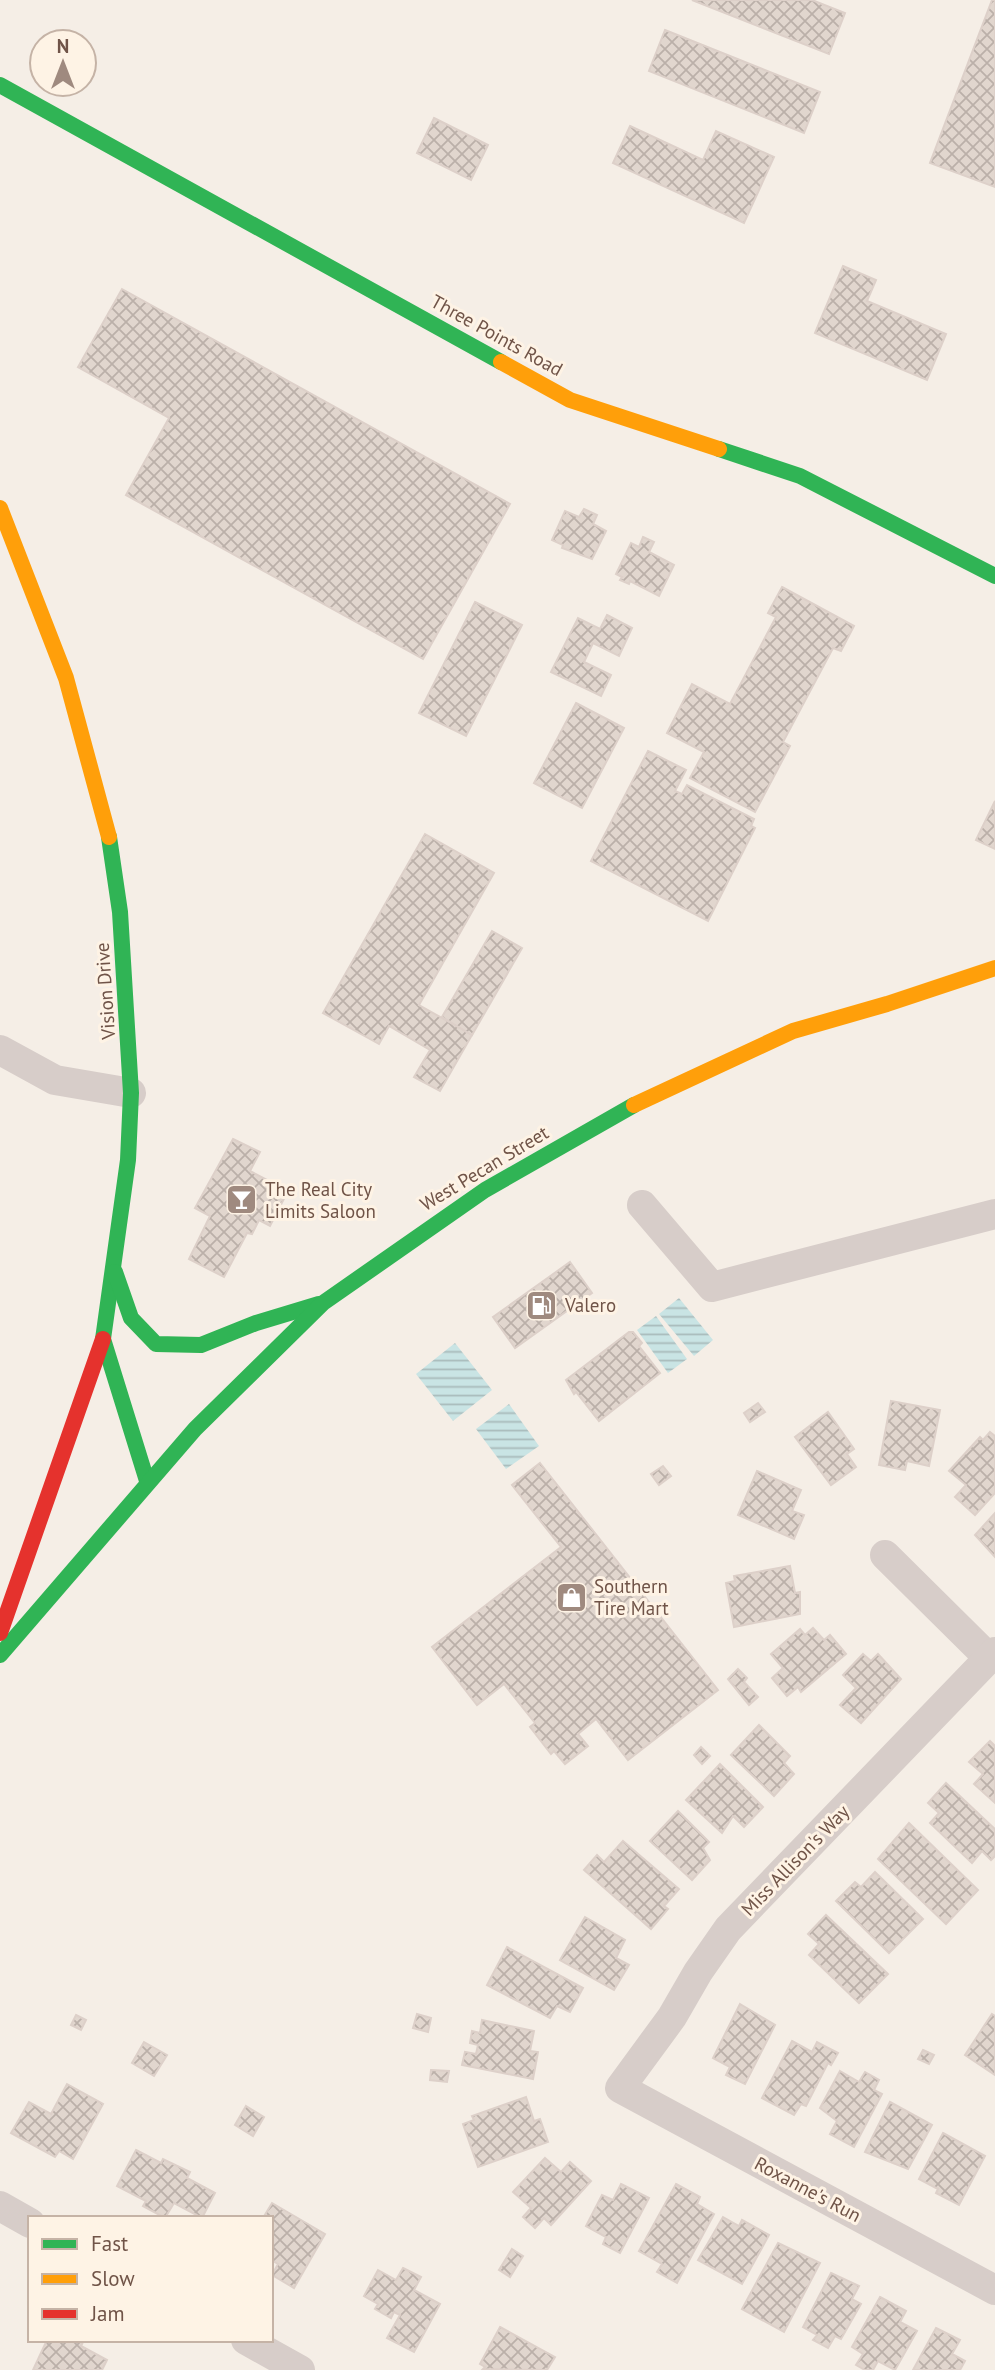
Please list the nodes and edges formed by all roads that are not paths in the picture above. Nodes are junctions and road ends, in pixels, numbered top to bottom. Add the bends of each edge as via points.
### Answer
1 (0, 85) edge
2 (0, 508) edge
3 (995, 576) edge
4 (995, 968) edge
5 (911, 997) junction
6 (967, 997) dead end
7 (0, 1051) edge
8 (131, 1093) junction
9 (642, 1205) dead end
10 (995, 1214) edge
11 (114, 1269) junction
12 (324, 1302) junction
13 (103, 1339) junction
14 (147, 1481) junction
15 (885, 1555) dead end
16 (0, 1633) edge
17 (0, 1655) edge
18 (992, 1655) edge
19 (621, 2088) joint
20 (0, 2206) edge
21 (28, 2221) edge
22 (992, 2282) edge
23 (250, 2342) edge
24 (300, 2370) edge

1 - 3 street, Three Points Road via 570,400 800,476
2 - 8 street, Vision Drive via 66,678 110,840 120,912
4 - 5 street, West Pecan Street
5 - 6 street, West Pecan Street
5 - 12 street, West Pecan Street via 786,1033 674,1085 531,1162 434,1223
7 - 8 street via 55,1080
8 - 11 street, Vision Drive
9 - 10 street via 712,1287
11 - 12 street via 131,1318 156,1344 201,1345
11 - 13 street, Vision Drive
12 - 14 street, West Pecan Street
13 - 14 street, Vision Drive
13 - 16 street
14 - 17 street, West Pecan Street
15 - 18 street
18 - 19 street, Miss Allison's Way via 728,1929
19 - 22 street, Roxanne's Run
20 - 21 street
23 - 24 street

